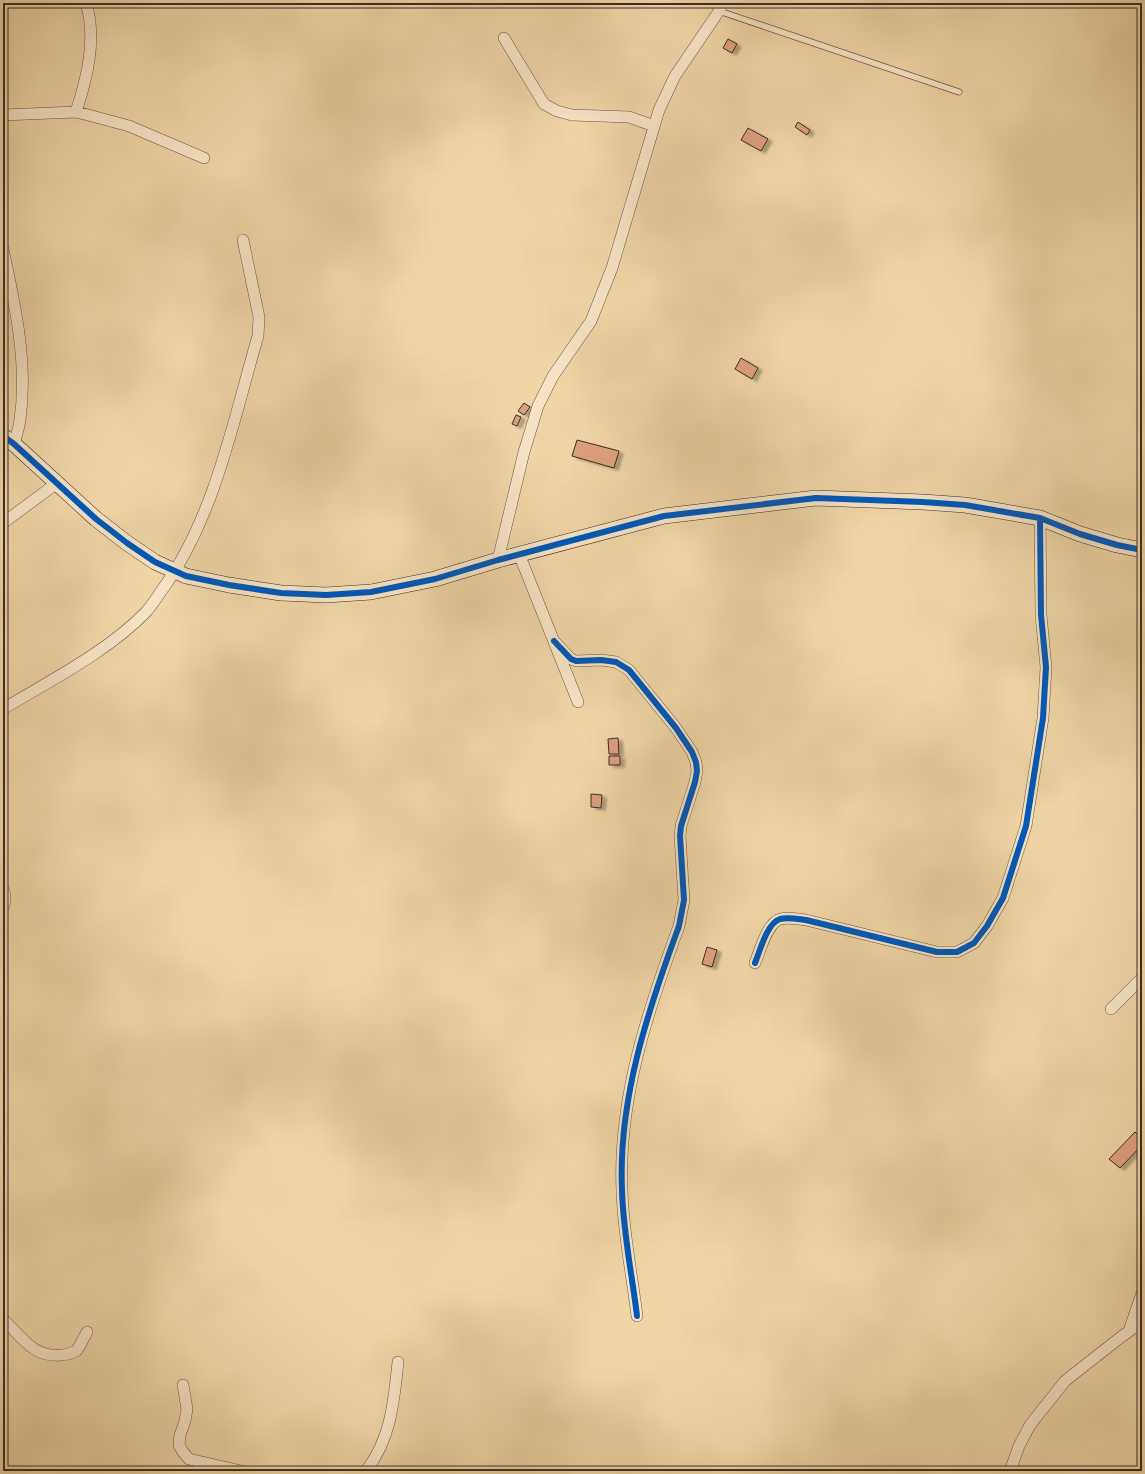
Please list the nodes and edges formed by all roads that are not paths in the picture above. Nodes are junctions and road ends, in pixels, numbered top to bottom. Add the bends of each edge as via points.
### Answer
1 (86, 3) edge
2 (720, 7) edge
3 (504, 38) dead end
4 (959, 92) dead end
5 (76, 112) junction
6 (3, 115) edge
7 (654, 126) junction
8 (204, 158) dead end
9 (244, 240) dead end
10 (3, 249) edge
11 (9, 440) edge
12 (57, 483) junction
13 (1040, 518) junction
14 (3, 523) edge
15 (1142, 550) edge
16 (519, 554) junction
17 (498, 560) junction
18 (175, 571) junction
19 (554, 641) junction
20 (578, 702) dead end
21 (3, 709) edge
22 (3, 889) edge
23 (3, 908) edge
24 (755, 963) dead end
25 (1142, 978) edge
26 (1111, 1009) dead end
27 (1142, 1293) edge
28 (637, 1316) dead end
29 (3, 1319) edge
30 (1142, 1322) edge
31 (1129, 1331) junction
32 (87, 1332) dead end
33 (398, 1362) dead end
34 (183, 1385) dead end
35 (241, 1471) edge
36 (366, 1471) edge
37 (1010, 1471) edge

1 - 5 street via 90,17 88,67
2 - 4 lane
2 - 7 street via 675,76
3 - 7 street via 544,104 572,115 629,117
5 - 6 street
5 - 8 street via 129,126
7 - 17 street via 612,268 591,321 553,376 538,406
9 - 18 street via 259,317 258,336 224,457 202,519
10 - 11 street via 18,325 22,384 20,420
11 - 12 street
12 - 14 street
12 - 18 street via 127,543 155,562
13 - 15 street via 1117,545
13 - 16 street via 966,505 816,498 664,516
13 - 24 street via 1041,615 1046,666 1043,718 1026,826 1003,898 987,926 974,943 957,952 937,952 790,918 778,920 768,930
16 - 17 street
16 - 19 street
17 - 18 street via 435,579 371,592 326,595 281,593 229,585 186,576
18 - 21 street via 146,611 120,635
19 - 20 street
19 - 28 street via 576,662 616,662 629,670 676,728 696,762 695,782 680,836 684,888 682,914 649,1013 626,1109 623,1214
22 - 23 street via 6,895
25 - 26 street
27 - 31 street
29 - 32 street via 34,1350 44,1355 64,1355 76,1350
30 - 31 street
31 - 37 street via 1066,1380 1030,1425
33 - 36 street via 392,1414 387,1432 378,1453
34 - 35 street via 187,1409 179,1445 183,1452 189,1459

